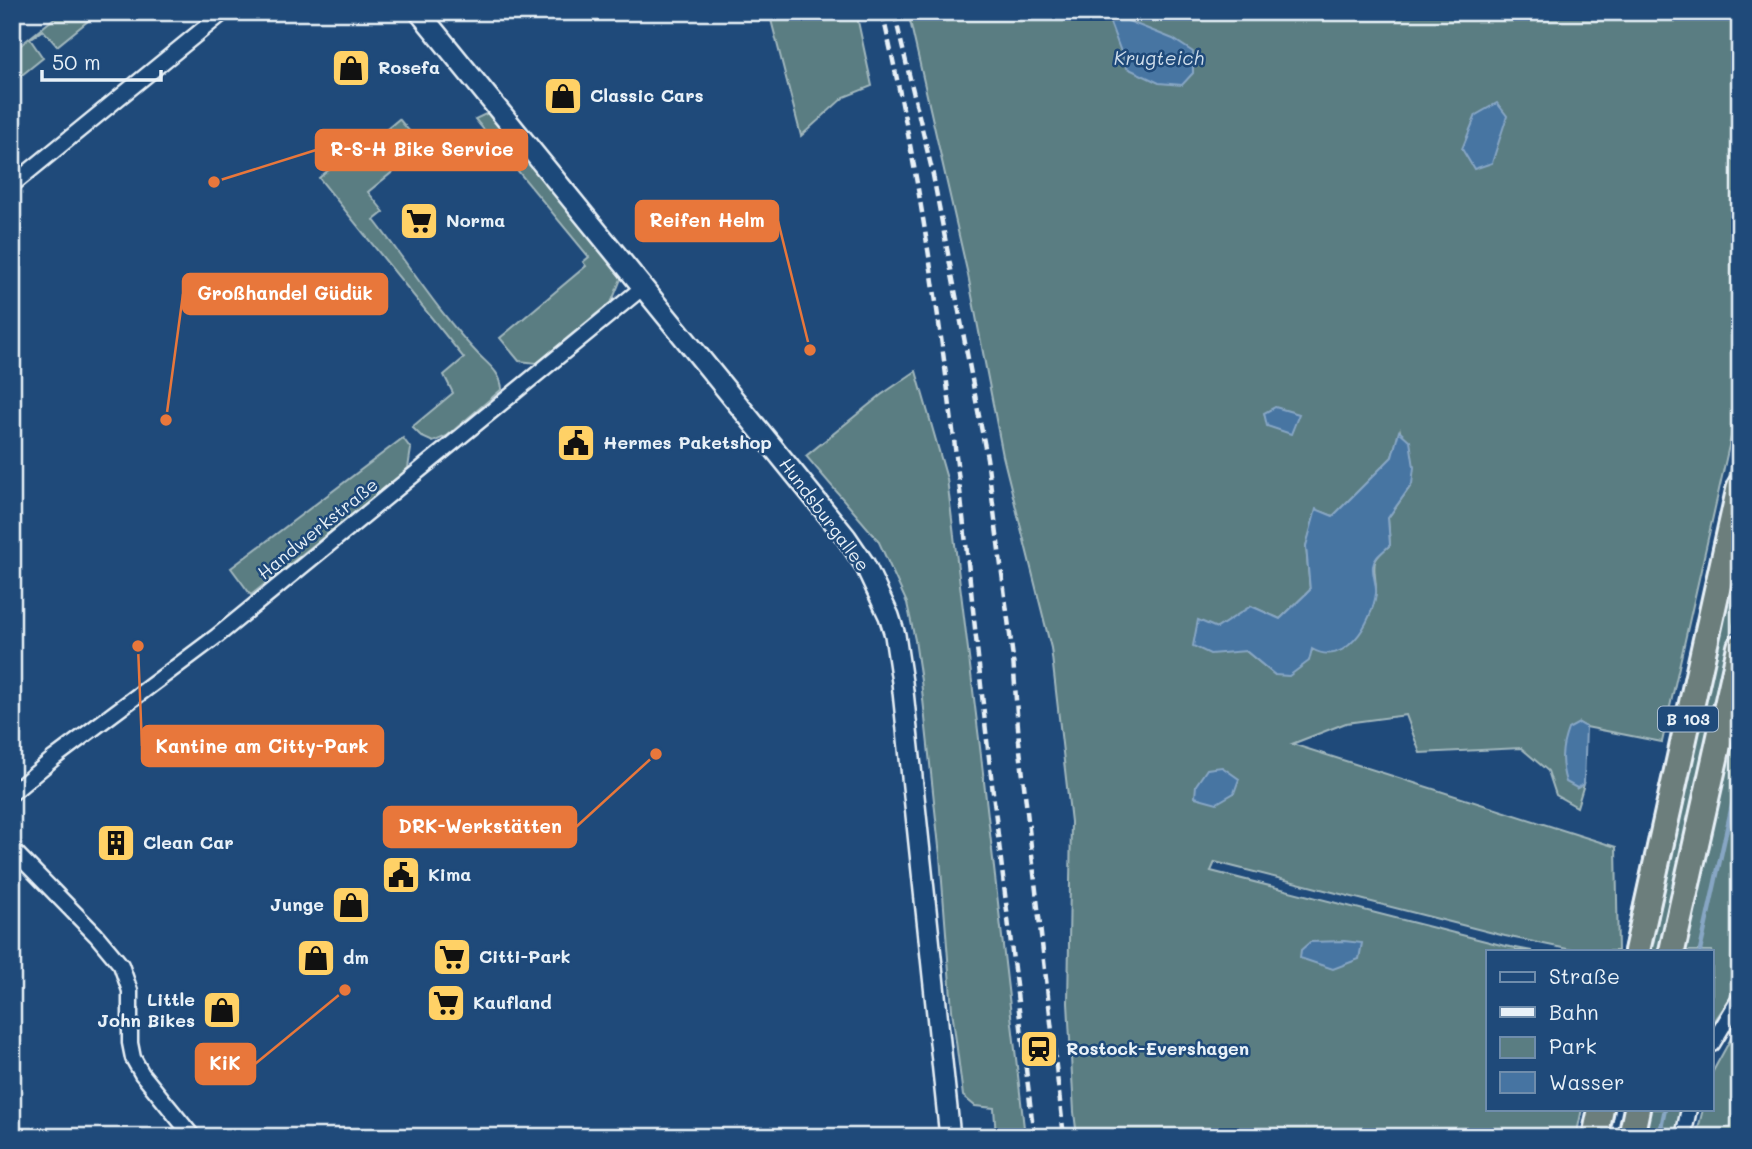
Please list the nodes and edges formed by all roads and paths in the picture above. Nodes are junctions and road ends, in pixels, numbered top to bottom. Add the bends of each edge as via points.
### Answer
1 (224, 12) edge
2 (419, 12) edge
3 (12, 184) edge
4 (642, 288) junction
5 (1740, 486) edge
6 (1740, 647) edge
7 (12, 793) edge
8 (12, 849) edge
9 (1637, 950) edge
10 (1672, 950) edge
11 (1740, 998) edge
12 (1714, 1041) edge
13 (1601, 1110) edge
14 (1637, 1110) edge
15 (1689, 1110) edge
16 (193, 1137) edge
17 (950, 1137) edge
18 (1595, 1137) edge
19 (1631, 1137) edge
20 (1683, 1137) edge

1 - 3 street
2 - 4 street, Hundsburgallee
4 - 7 street, Handwerkstraße via 217,636
4 - 17 street, Hundsburgallee via 846,537 889,616 902,682
5 - 9 highway, B 103
6 - 10 highway, B 103
8 - 16 street via 121,965 130,991 133,1058
11 - 12 street
13 - 18 highway
14 - 19 highway
15 - 20 street

